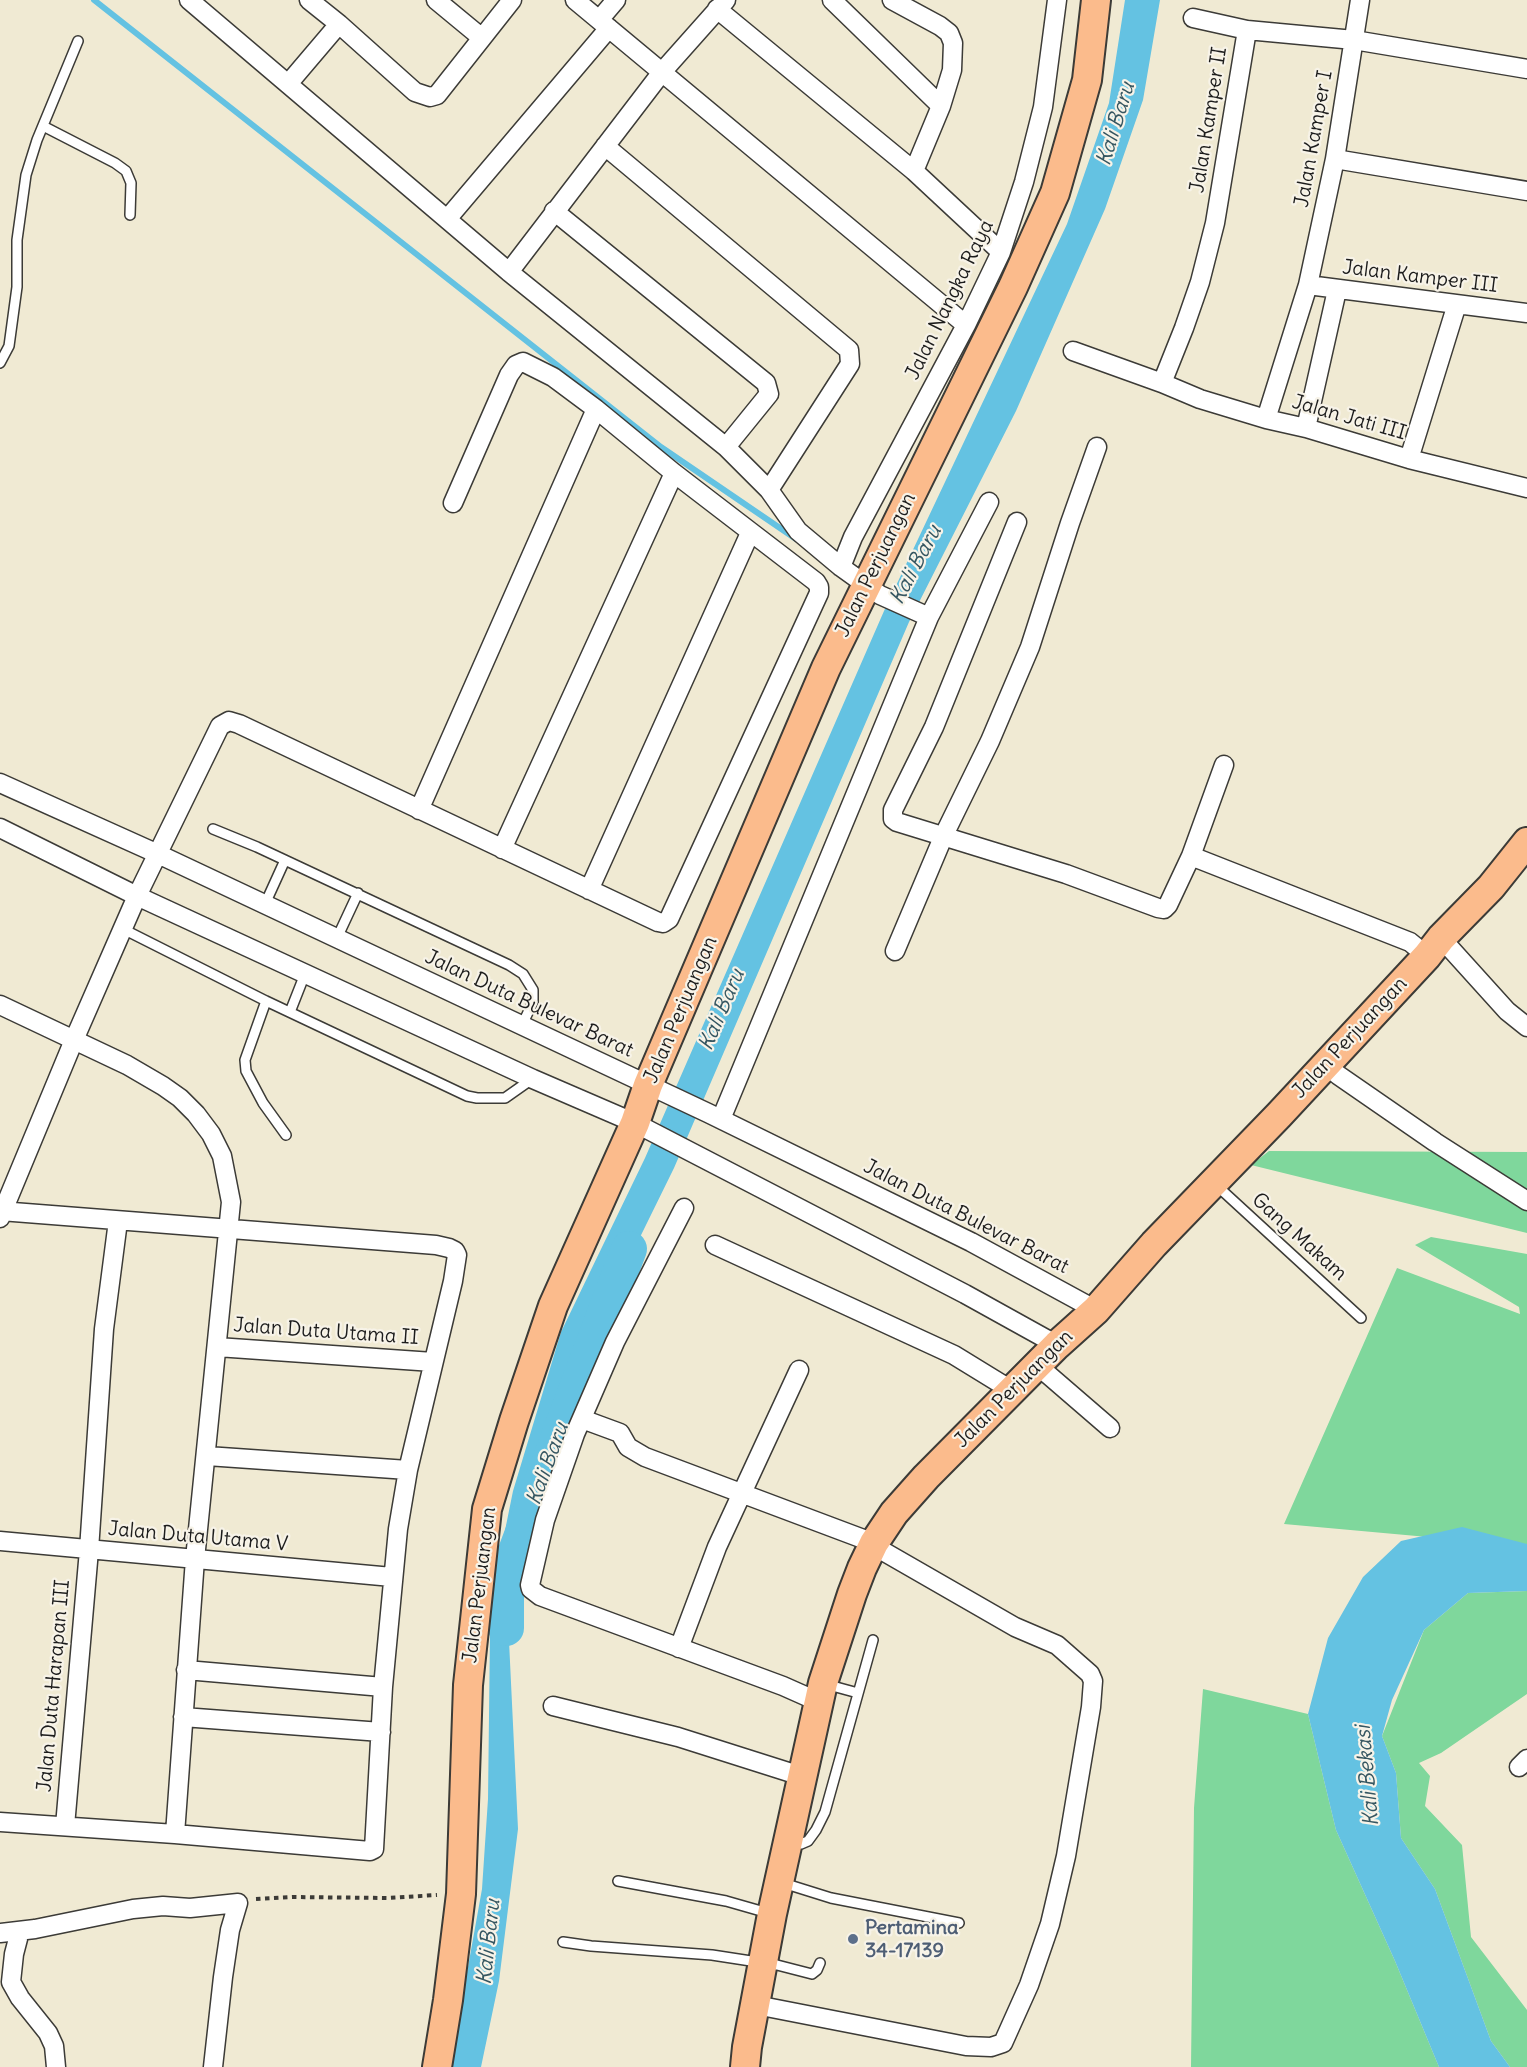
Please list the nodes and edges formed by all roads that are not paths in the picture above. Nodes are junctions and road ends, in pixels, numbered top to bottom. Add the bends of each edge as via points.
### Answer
1 (189, 0) edge
2 (309, 0) edge
3 (436, 0) edge
4 (512, 0) edge
5 (575, 0) edge
6 (616, 0) edge
7 (832, 0) edge
8 (892, 0) edge
9 (1057, 0) edge
10 (1096, 0) edge
11 (1360, 0) edge
12 (721, 4) edge
13 (1193, 18) dead end
14 (339, 24) junction
15 (604, 24) junction
16 (1246, 30) junction
17 (482, 38) junction
18 (1354, 40) junction
19 (78, 41) dead end
20 (1527, 69) edge
21 (662, 72) junction
22 (288, 84) junction
23 (941, 106) junction
24 (43, 126) junction
25 (605, 146) junction
26 (1335, 159) junction
27 (914, 171) junction
28 (1527, 191) edge
29 (554, 212) junction
30 (130, 215) dead end
31 (448, 218) junction
32 (1001, 252) junction
33 (509, 272) junction
34 (1308, 285) junction
35 (1337, 290) junction
36 (1457, 304) junction
37 (1527, 313) edge
38 (966, 325) junction
39 (1073, 351) dead end
40 (0, 363) edge
41 (1162, 383) junction
42 (596, 409) junction
43 (1266, 419) junction
44 (1306, 428) junction
45 (726, 447) junction
46 (1097, 447) dead end
47 (1409, 459) junction
48 (674, 473) junction
49 (1527, 488) edge
50 (769, 490) junction
51 (989, 502) dead end
52 (453, 503) dead end
53 (1017, 522) dead end
54 (750, 533) junction
55 (841, 567) junction
56 (873, 590) junction
57 (923, 616) junction
58 (1224, 765) dead end
59 (0, 783) edge
60 (419, 810) junction
61 (0, 828) edge
62 (213, 829) dead end
63 (944, 836) junction
64 (1526, 845) edge
65 (502, 849) junction
66 (158, 854) junction
67 (1191, 856) junction
68 (285, 860) junction
69 (589, 890) junction
70 (358, 893) junction
71 (137, 896) junction
72 (265, 904) junction
73 (123, 929) junction
74 (337, 938) junction
75 (1434, 947) junction
76 (895, 951) dead end
77 (305, 974) junction
78 (266, 1001) junction
79 (0, 1005) edge
80 (290, 1012) junction
81 (522, 1025) junction
82 (1527, 1027) edge
83 (74, 1040) junction
84 (1326, 1065) junction
85 (533, 1079) junction
86 (658, 1090) junction
87 (715, 1116) junction
88 (642, 1128) junction
89 (286, 1134) dead end
90 (1214, 1183) junction
91 (1527, 1201) edge
92 (684, 1208) dead end
93 (1, 1213) edge
94 (118, 1221) junction
95 (229, 1229) junction
96 (715, 1245) dead end
97 (1096, 1310) junction
98 (1360, 1318) dead end
99 (1057, 1345) junction
100 (217, 1347) junction
101 (432, 1362) junction
102 (1037, 1365) junction
103 (799, 1371) dead end
104 (1011, 1390) junction
105 (582, 1419) junction
106 (1110, 1428) dead end
107 (207, 1456) junction
108 (408, 1470) junction
109 (742, 1493) junction
110 (0, 1541) edge
111 (874, 1543) junction
112 (89, 1550) junction
113 (195, 1559) junction
114 (392, 1577) junction
115 (873, 1640) dead end
116 (679, 1648) junction
117 (186, 1670) junction
118 (383, 1687) junction
119 (823, 1690) junction
120 (858, 1693) junction
121 (553, 1706) dead end
122 (183, 1717) junction
123 (381, 1732) junction
124 (801, 1776) junction
125 (0, 1822) edge
126 (65, 1826) junction
127 (175, 1834) junction
128 (787, 1843) junction
129 (618, 1881) dead end
130 (780, 1882) junction
131 (772, 1914) junction
132 (959, 1923) dead end
133 (20, 1931) junction
134 (0, 1933) edge
135 (563, 1942) dead end
136 (820, 1963) dead end
137 (762, 1964) junction
138 (756, 2005) junction
139 (56, 2067) edge
140 (213, 2067) edge
141 (437, 2067) edge
142 (745, 2067) edge

1 - 22 street
2 - 14 street
3 - 17 street
4 - 17 street
5 - 15 street
6 - 15 street
7 - 23 street
8 - 23 street via 950,33 952,70
9 - 32 street, Jalan Nangka Raya via 1043,107
10 - 56 main road, Jalan Perjuangan via 1087,80 1055,193
11 - 18 street, Jalan Kamper I
12 - 21 street
12 - 27 street
13 - 16 street
14 - 17 street via 415,92 430,97 437,94
14 - 22 street
15 - 21 street
15 - 31 street
16 - 18 street, Jalan Kamper II
16 - 41 street, Jalan Kamper II via 1215,223 1200,282
18 - 20 street, Jalan Kamper II
18 - 26 street, Jalan Kamper I
19 - 24 lane
21 - 25 street
21 - 38 street
22 - 31 street
23 - 27 street
24 - 30 lane via 126,171 131,183
24 - 40 lane via 26,175 9,346
25 - 29 street
25 - 50 street via 849,350 850,364
26 - 28 street
26 - 34 street, Jalan Kamper I
27 - 32 street
29 - 33 street
29 - 45 street via 766,383 769,394
31 - 33 street
32 - 38 street, Jalan Nangka Raya
33 - 45 street
34 - 35 street, Jalan Kamper III
34 - 43 street, Jalan Kamper I
35 - 36 street, Jalan Kamper III
35 - 44 street
36 - 37 street, Jalan Kamper III
36 - 47 street
38 - 55 street, Jalan Nangka Raya via 853,537
39 - 41 street, Jalan Jati III
41 - 43 street, Jalan Jati III
42 - 48 street
42 - 52 street via 537,368 523,362 516,365
42 - 60 street
43 - 44 street, Jalan Jati III
44 - 47 street, Jalan Jati III
45 - 50 street
46 - 63 street via 1030,647
47 - 49 street, Jalan Jati III
48 - 54 street
48 - 65 street
50 - 55 street via 798,531
51 - 57 street
53 - 63 street via 934,727 893,810 897,822
54 - 69 street
54 - 69 street via 816,582 819,593 669,919 657,922
55 - 56 street
56 - 57 street
56 - 86 main road, Jalan Perjuangan via 826,668
57 - 87 street
58 - 67 street
59 - 66 street, Jalan Duta Bulevar Barat
60 - 65 street
60 - 66 street via 229,721 220,726
61 - 71 street
62 - 68 lane
63 - 67 street via 1164,909
63 - 76 street
64 - 75 main road, Jalan Perjuangan
65 - 69 street
66 - 71 street
66 - 72 street, Jalan Duta Bulevar Barat
67 - 75 street via 1410,942
68 - 70 lane
68 - 72 lane
70 - 74 lane
70 - 81 lane via 523,974 533,990 533,1002
71 - 73 street
71 - 77 street
72 - 74 street, Jalan Duta Bulevar Barat
73 - 78 lane
73 - 83 street
74 - 81 street, Jalan Duta Bulevar Barat
75 - 82 street
75 - 84 main road, Jalan Perjuangan
77 - 80 lane
77 - 85 street
78 - 80 lane
78 - 89 lane via 245,1060 246,1071
79 - 83 street
80 - 85 lane via 467,1096 506,1098
81 - 86 street, Jalan Duta Bulevar Barat
83 - 93 street
83 - 95 street via 163,1086 196,1114 222,1156 231,1202
84 - 90 main road, Jalan Perjuangan
84 - 91 street
85 - 88 street
86 - 87 street, Jalan Duta Bulevar Barat
86 - 88 main road, Jalan Perjuangan
87 - 97 street, Jalan Duta Bulevar Barat via 971,1242
88 - 99 street
88 - 141 main road, Jalan Perjuangan via 554,1306 487,1509 468,1685 461,1894
90 - 97 main road, Jalan Perjuangan
90 - 98 lane, Gang Makam
92 - 105 street via 615,1342
93 - 94 street
94 - 95 street
94 - 112 street, Jalan Duta Harapan III via 104,1329
95 - 100 street
95 - 101 street via 436,1245 455,1251 458,1255 453,1281
96 - 104 street via 954,1355
97 - 99 main road, Jalan Perjuangan
99 - 102 main road, Jalan Perjuangan
100 - 101 street, Jalan Duta Utama II
100 - 107 street
101 - 108 street
102 - 104 main road, Jalan Perjuangan
102 - 106 street
103 - 109 street
104 - 111 main road, Jalan Perjuangan via 918,1486
105 - 109 street via 620,1433 628,1447 645,1457
105 - 116 street via 545,1520 531,1590
107 - 108 street
107 - 113 street
108 - 114 street
109 - 111 street
109 - 116 street
110 - 112 street, Jalan Duta Utama V
111 - 119 main road, Jalan Perjuangan via 852,1594
111 - 138 street via 1015,1627 1057,1645 1090,1674 1091,1707 1066,1856 1050,1924 1029,1985 1000,2045 966,2046
112 - 113 street, Jalan Duta Utama V
112 - 126 street, Jalan Duta Harapan III
113 - 114 street, Jalan Duta Utama V
113 - 117 street
114 - 118 street
115 - 120 lane
116 - 119 street via 783,1686
117 - 118 street
117 - 122 street
118 - 123 street
119 - 120 lane
119 - 124 main road, Jalan Perjuangan
120 - 128 lane via 825,1812 808,1841
121 - 124 street via 678,1737
122 - 123 street
122 - 127 street
123 - 127 street via 373,1851
124 - 128 main road, Jalan Perjuangan
125 - 126 street
126 - 127 street
128 - 130 main road, Jalan Perjuangan
129 - 131 lane via 726,1901
130 - 131 main road, Jalan Perjuangan
130 - 132 lane via 831,1902
131 - 137 main road, Jalan Perjuangan
133 - 134 street
133 - 139 street via 11,1982 48,2033
133 - 140 street via 134,1909 238,1903 230,1930
135 - 137 lane via 712,1955
136 - 137 lane via 812,1974
137 - 138 main road, Jalan Perjuangan
138 - 142 main road, Jalan Perjuangan

